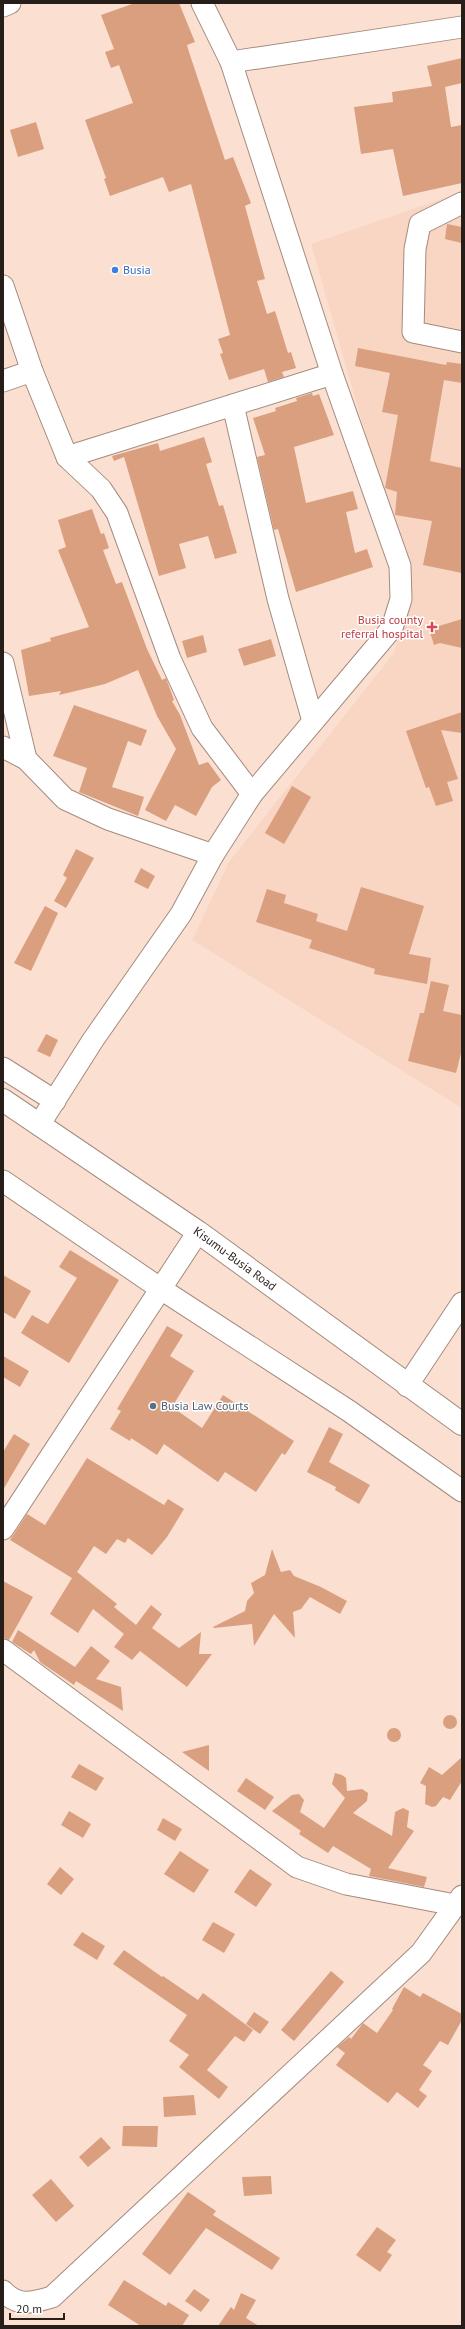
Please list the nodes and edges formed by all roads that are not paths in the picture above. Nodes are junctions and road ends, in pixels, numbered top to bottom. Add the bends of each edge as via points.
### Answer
1 (10, 3) edge
2 (202, 3) edge
3 (3, 6) edge
4 (462, 27) edge
5 (231, 62) junction
6 (462, 203) edge
7 (3, 286) edge
8 (462, 342) edge
9 (32, 371) junction
10 (332, 374) junction
11 (3, 381) edge
12 (233, 405) junction
13 (67, 457) junction
14 (3, 663) edge
15 (313, 721) junction
16 (3, 747) edge
17 (26, 759) junction
18 (252, 794) junction
19 (213, 855) junction
20 (3, 1068) edge
21 (3, 1100) edge
22 (55, 1101) junction
23 (39, 1125) junction
24 (3, 1181) edge
25 (198, 1232) junction
26 (161, 1289) junction
27 (462, 1304) edge
28 (407, 1386) junction
29 (462, 1424) edge
30 (462, 1491) edge
31 (3, 1529) edge
32 (3, 1650) edge
33 (459, 1901) edge
34 (3, 2291) edge

1 - 3 street
2 - 5 street
4 - 5 street
5 - 10 street
6 - 8 street via 420,224 415,249 413,332
7 - 9 street
9 - 11 street
9 - 13 street
10 - 12 street
10 - 15 street via 400,566 401,599 392,628
12 - 13 street
12 - 15 street via 278,599
13 - 18 street via 101,489 118,513 170,659 202,728
14 - 17 street
15 - 18 street
16 - 17 street
17 - 19 street via 65,799 108,819
18 - 19 street
19 - 22 street via 181,914 93,1040
20 - 22 street
21 - 23 highway, Kisumu-Busia Road
22 - 23 street
23 - 25 highway, Kisumu-Busia Road
24 - 26 street
25 - 26 street
25 - 28 highway, Kisumu-Busia Road
26 - 30 street via 349,1411
26 - 31 street
27 - 28 street
28 - 29 highway, Kisumu-Busia Road
32 - 33 street via 297,1867 346,1884
33 - 34 street via 421,1953 52,2298 31,2303 12,2300

